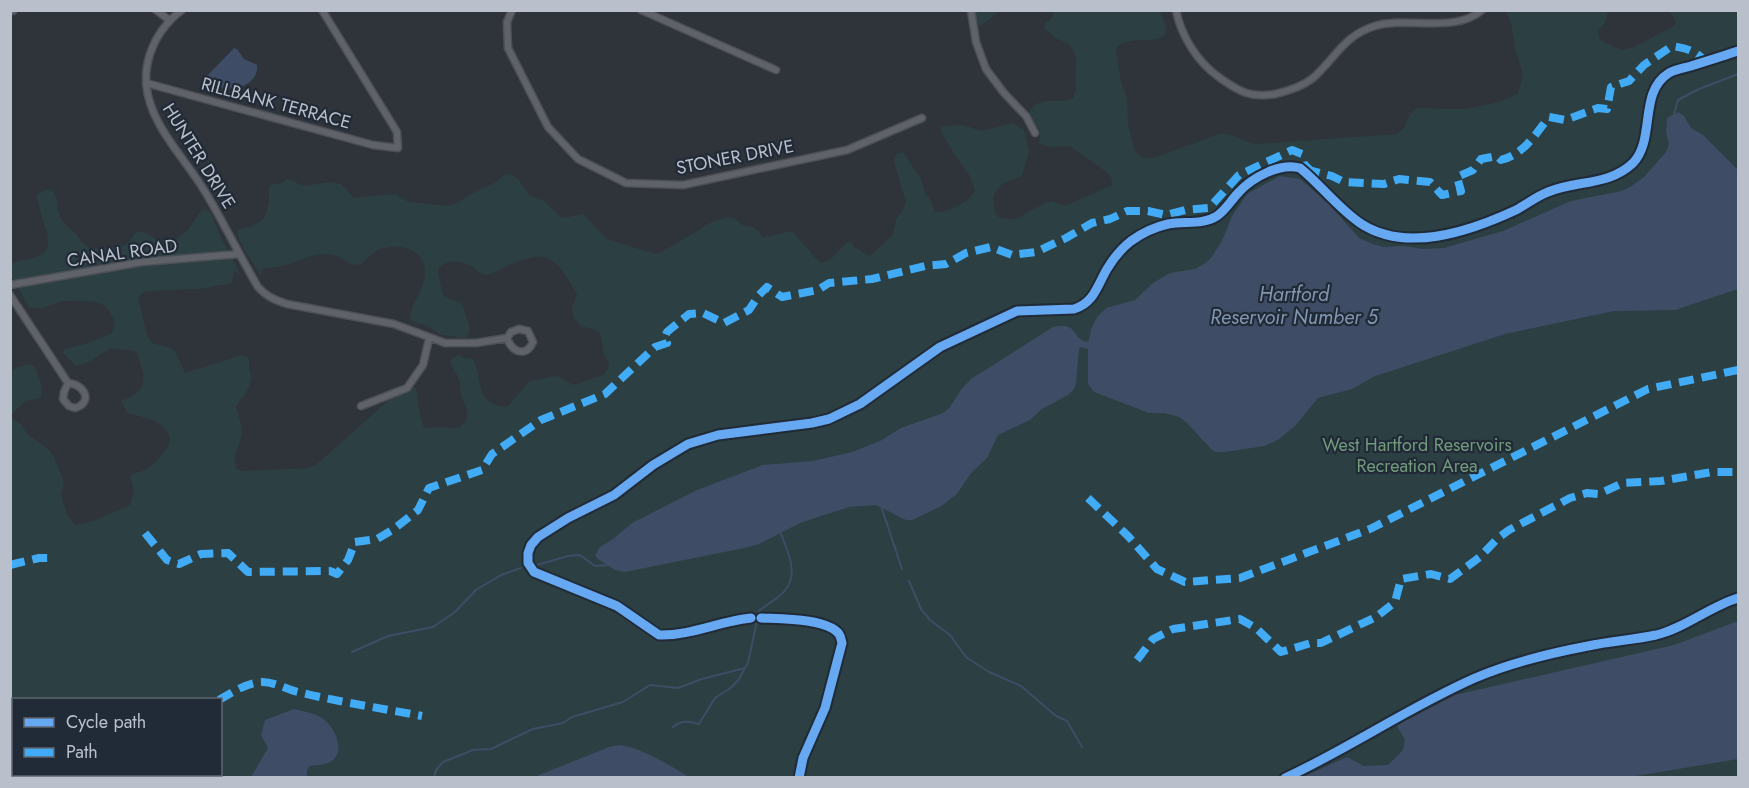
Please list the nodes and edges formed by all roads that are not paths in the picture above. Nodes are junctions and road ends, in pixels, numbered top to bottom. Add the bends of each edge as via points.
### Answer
1 (156, 10) edge
2 (182, 10) edge
3 (322, 10) edge
4 (512, 10) edge
5 (641, 10) edge
6 (971, 10) edge
7 (1176, 10) edge
8 (1482, 10) edge
9 (169, 20) junction
10 (776, 70) dead end
11 (146, 83) junction
12 (922, 118) dead end
13 (1035, 133) dead end
14 (239, 254) junction
15 (10, 285) edge
16 (10, 295) edge
17 (507, 338) junction
18 (429, 339) junction
19 (68, 383) junction
20 (361, 406) dead end

1 - 9 street
2 - 9 street, HUNTER DRIVE
3 - 11 street, RILLBANK TERRACE via 397,132 399,148 373,145
4 - 12 street, STONER DRIVE via 507,22 508,48 548,127 578,159 627,183 683,185 847,150
5 - 10 street
6 - 13 street via 976,42 986,69 1026,116
7 - 8 street via 1193,50 1213,74 1242,93 1262,96 1291,91 1312,79 1349,38 1374,26 1459,22
9 - 11 street, HUNTER DRIVE via 152,48
11 - 14 street, HUNTER DRIVE via 160,126 203,188
14 - 15 street, CANAL ROAD via 142,262
14 - 18 street, HUNTER DRIVE via 258,287 272,299 394,324
16 - 19 street
17 - 17 street via 518,352 530,349 533,342 532,335 524,329 511,332
17 - 18 street, HUNTER DRIVE via 459,343
18 - 20 street via 423,365 407,388
19 - 19 street via 63,399 69,406 82,406 86,394 82,388

